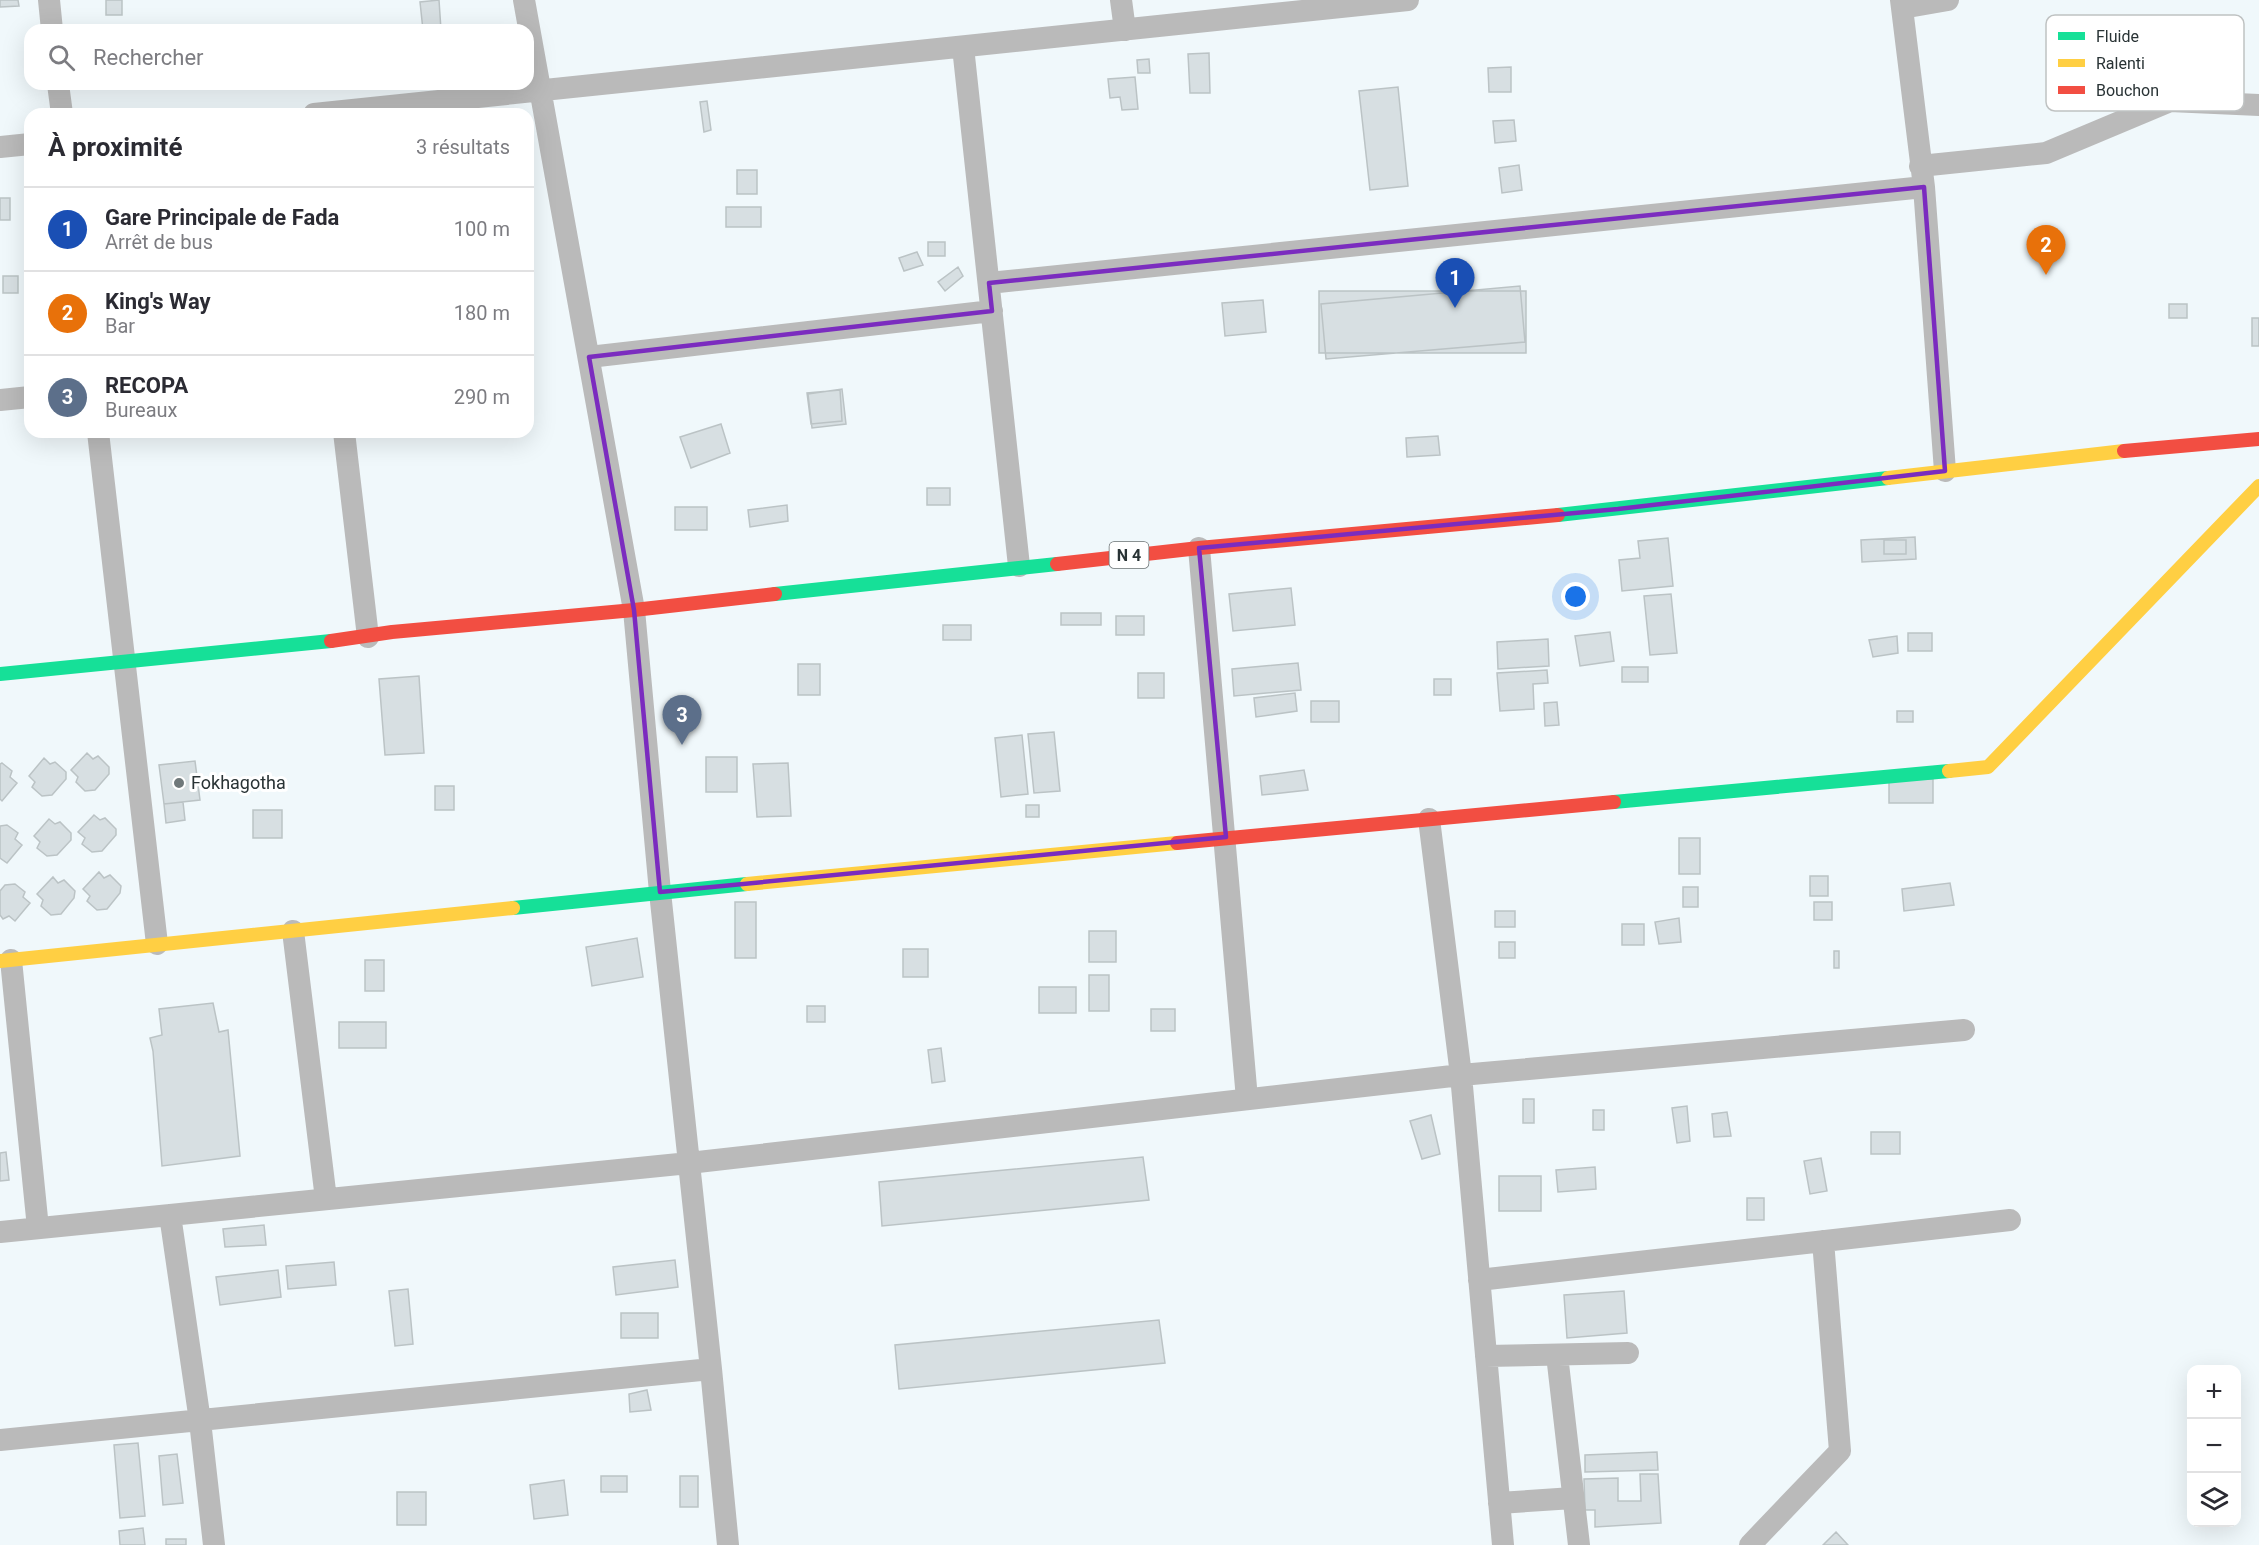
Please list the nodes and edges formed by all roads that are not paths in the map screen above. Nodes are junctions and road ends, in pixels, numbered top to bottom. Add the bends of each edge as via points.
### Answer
1 (49, 0) edge
2 (524, 0) edge
3 (1121, 0) edge
4 (1408, 0) edge
5 (1948, 0) edge
6 (1902, 4) edge
7 (51, 24) edge
8 (529, 24) edge
9 (1125, 30) junction
10 (963, 47) junction
11 (534, 51) edge
12 (59, 90) edge
13 (542, 91) junction
14 (2244, 104) edge
15 (2259, 105) edge
16 (61, 108) edge
17 (373, 108) edge
18 (2146, 111) edge
19 (24, 145) edge
20 (0, 147) edge
21 (1922, 177) junction
22 (989, 283) junction
23 (992, 311) junction
24 (589, 357) junction
25 (24, 398) edge
26 (0, 400) edge
27 (99, 438) edge
28 (345, 438) edge
29 (2259, 439) edge
30 (1945, 471) junction
31 (2259, 486) edge
32 (1199, 548) junction
33 (1019, 566) junction
34 (634, 610) junction
35 (368, 638) junction
36 (124, 662) junction
37 (0, 674) edge
38 (1429, 819) junction
39 (1226, 837) junction
40 (660, 892) junction
41 (293, 931) junction
42 (157, 944) junction
43 (6, 961) edge
44 (1964, 1030) dead end
45 (1461, 1075) junction
46 (1248, 1099) junction
47 (689, 1163) junction
48 (326, 1199) junction
49 (170, 1215) junction
50 (2010, 1220) dead end
51 (38, 1228) junction
52 (0, 1232) edge
53 (1823, 1241) junction
54 (1479, 1280) junction
55 (1628, 1353) dead end
56 (1557, 1355) junction
57 (1486, 1356) junction
58 (711, 1369) junction
59 (200, 1421) junction
60 (0, 1440) edge
61 (1573, 1498) junction
62 (1499, 1503) junction
63 (214, 1545) edge
64 (728, 1545) edge
65 (1503, 1545) edge
66 (1579, 1545) edge
67 (1750, 1545) edge

1 - 7 street
2 - 8 street
3 - 9 street
4 - 9 street
5 - 6 street
6 - 21 street
9 - 10 street
10 - 13 street
10 - 22 street
11 - 13 street
12 - 16 street
13 - 17 street
13 - 24 street
14 - 15 street
18 - 21 street via 2046,153
19 - 20 street
21 - 22 street
21 - 30 street
22 - 23 street
23 - 24 street
23 - 33 street
24 - 34 street
25 - 26 street
27 - 36 street
28 - 35 street
29 - 30 main road, N 4
30 - 32 main road, N 4 via 1618,508
31 - 38 main road via 1988,767
32 - 33 main road, N 4
32 - 39 street
33 - 34 main road, N 4
34 - 35 main road, N 4 via 392,632
34 - 40 street
35 - 36 main road, N 4
36 - 37 main road, N 4
36 - 42 street
38 - 39 main road
38 - 45 street
39 - 40 main road
39 - 46 street
40 - 41 main road
40 - 47 street
41 - 42 main road
41 - 48 street
42 - 43 main road
43 - 51 street
44 - 45 street
45 - 46 street
45 - 54 street
46 - 47 street
47 - 48 street
47 - 58 street
48 - 49 street
49 - 51 street
49 - 59 street
50 - 53 street
51 - 52 street
53 - 54 street
53 - 67 street via 1840,1451
54 - 57 street
55 - 56 street
56 - 57 street
56 - 61 street
57 - 62 street
58 - 59 street
58 - 64 street
59 - 60 street
59 - 63 street
61 - 62 street
61 - 66 street
62 - 65 street

